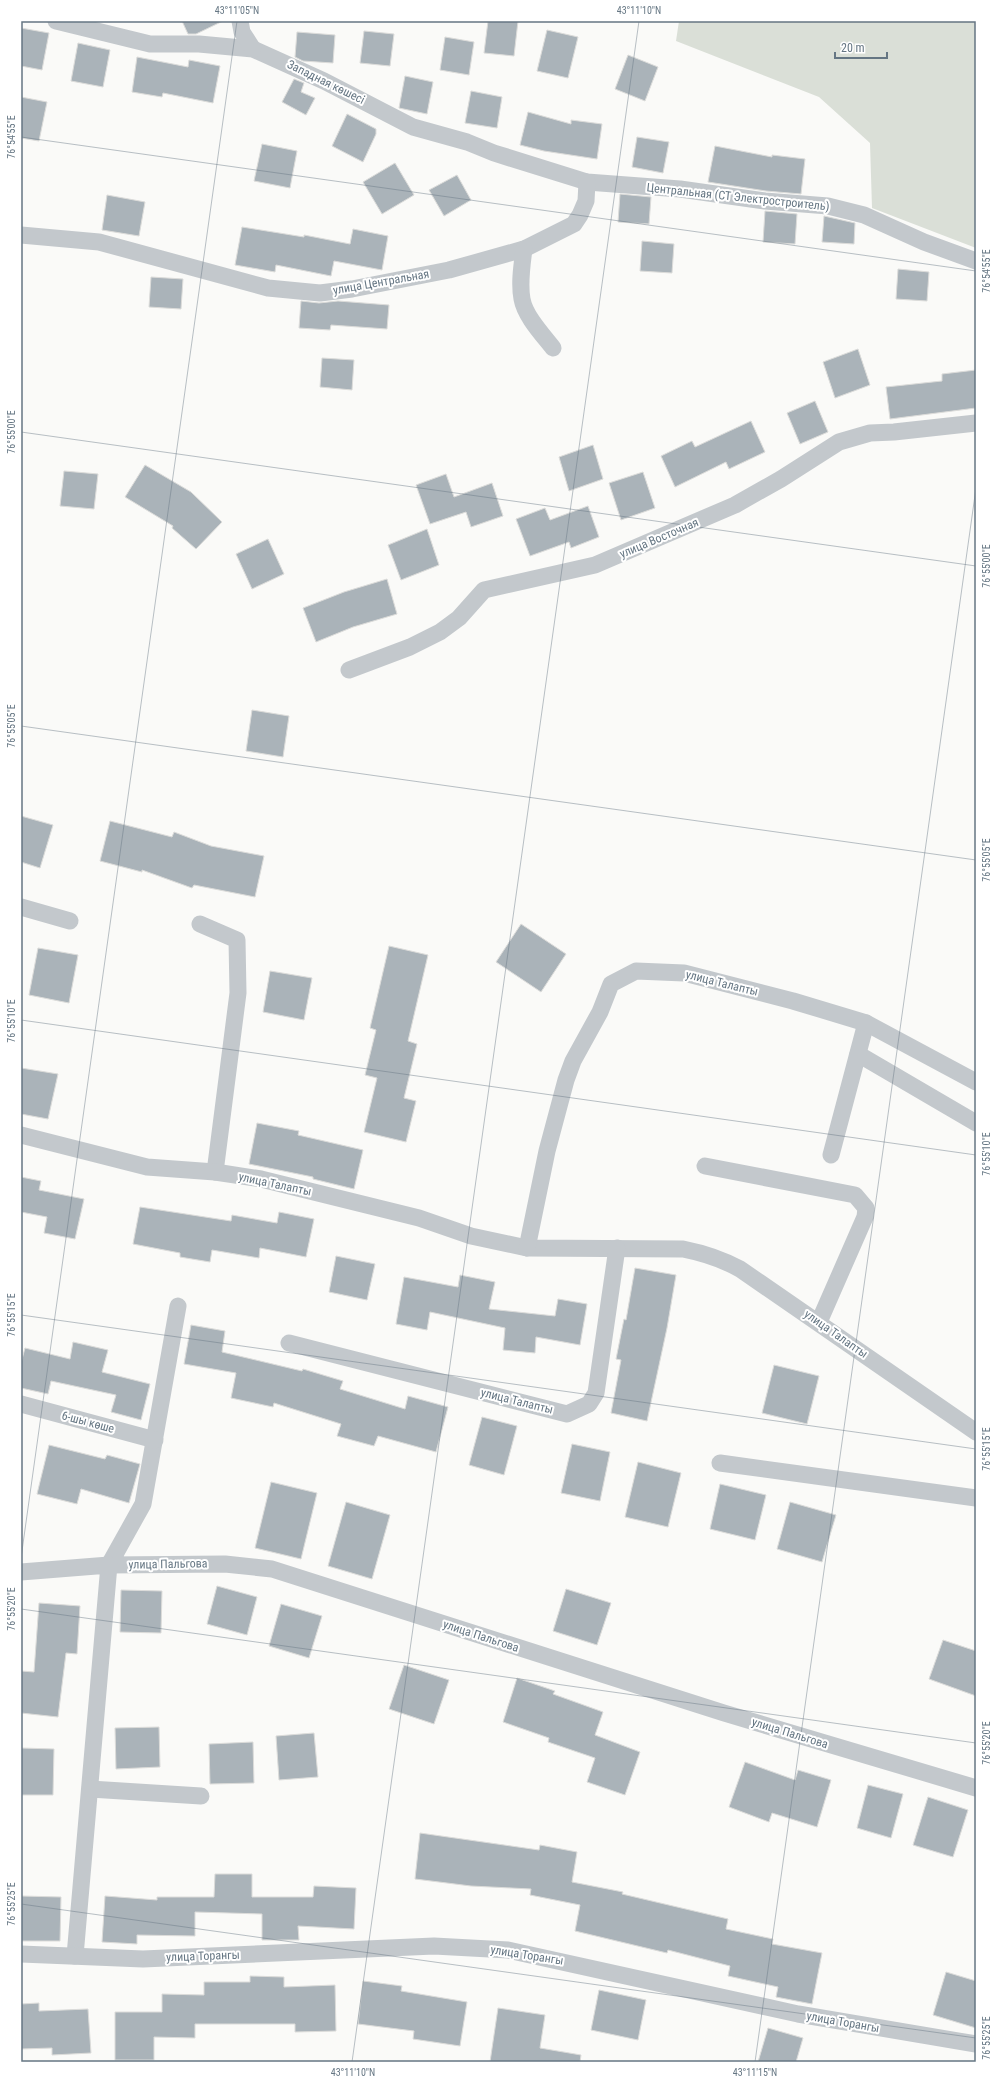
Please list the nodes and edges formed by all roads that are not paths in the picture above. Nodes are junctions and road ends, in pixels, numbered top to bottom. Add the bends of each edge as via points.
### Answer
1 (56, 21) edge
2 (240, 21) edge
3 (253, 50) junction
4 (586, 182) junction
5 (21, 235) edge
6 (524, 249) junction
7 (976, 261) edge
8 (553, 348) dead end
9 (976, 423) edge
10 (349, 670) dead end
11 (21, 907) edge
12 (70, 921) dead end
13 (200, 924) dead end
14 (866, 1023) junction
15 (858, 1054) junction
16 (976, 1082) edge
17 (976, 1123) edge
18 (21, 1135) edge
19 (831, 1155) dead end
20 (704, 1166) dead end
21 (215, 1172) junction
22 (527, 1248) junction
23 (617, 1248) junction
24 (178, 1306) dead end
25 (819, 1322) junction
26 (289, 1343) dead end
27 (21, 1404) edge
28 (976, 1432) edge
29 (155, 1440) junction
30 (720, 1463) dead end
31 (976, 1498) edge
32 (109, 1565) junction
33 (21, 1572) edge
34 (976, 1788) edge
35 (90, 1789) junction
36 (201, 1796) dead end
37 (21, 1954) edge
38 (75, 1956) junction
39 (976, 2044) edge

1 - 3 street, Западная көшесі via 150,44 200,44
2 - 3 street via 242,32
3 - 4 street, Западная көшесі via 345,91 413,127 467,142
4 - 6 street, улица Центральная via 586,201 574,224
4 - 7 street, Центральная (СТ Электростроитель) via 680,189 765,201 828,206 864,216
5 - 6 street, улица Центральная via 99,242 268,288 320,293 449,270
6 - 8 street via 521,269 522,298 526,311
9 - 10 street, улица Восточная via 870,433 839,442 735,505 595,565 484,590 459,618 440,632 410,647
11 - 12 street
13 - 21 street via 237,940 238,993
14 - 15 street
14 - 16 street, улица Талапты
14 - 22 street, улица Талапты via 684,973 636,971 611,984 566,1080 547,1151
15 - 17 street
15 - 19 street
18 - 21 street, улица Талапты via 129,1164 171,1170
20 - 25 street via 855,1194 866,1208 865,1217
21 - 22 street, улица Талапты via 303,1189 419,1218 471,1236
22 - 23 street, улица Талапты
23 - 25 street, улица Талапты via 683,1249 727,1262
23 - 26 street, улица Талапты via 596,1393 588,1404 567,1414
24 - 29 street, улица Пальгова
25 - 28 street, улица Талапты
27 - 29 street, 6-шы көше
29 - 32 street, улица Пальгова via 143,1504
30 - 31 street
32 - 33 street
32 - 34 street, улица Пальгова via 225,1564 272,1569 724,1713
32 - 35 street
35 - 36 street
35 - 38 street
37 - 38 street, улица Торангы
38 - 39 street, улица Торангы via 143,1959 434,1946 508,1950 798,2014

